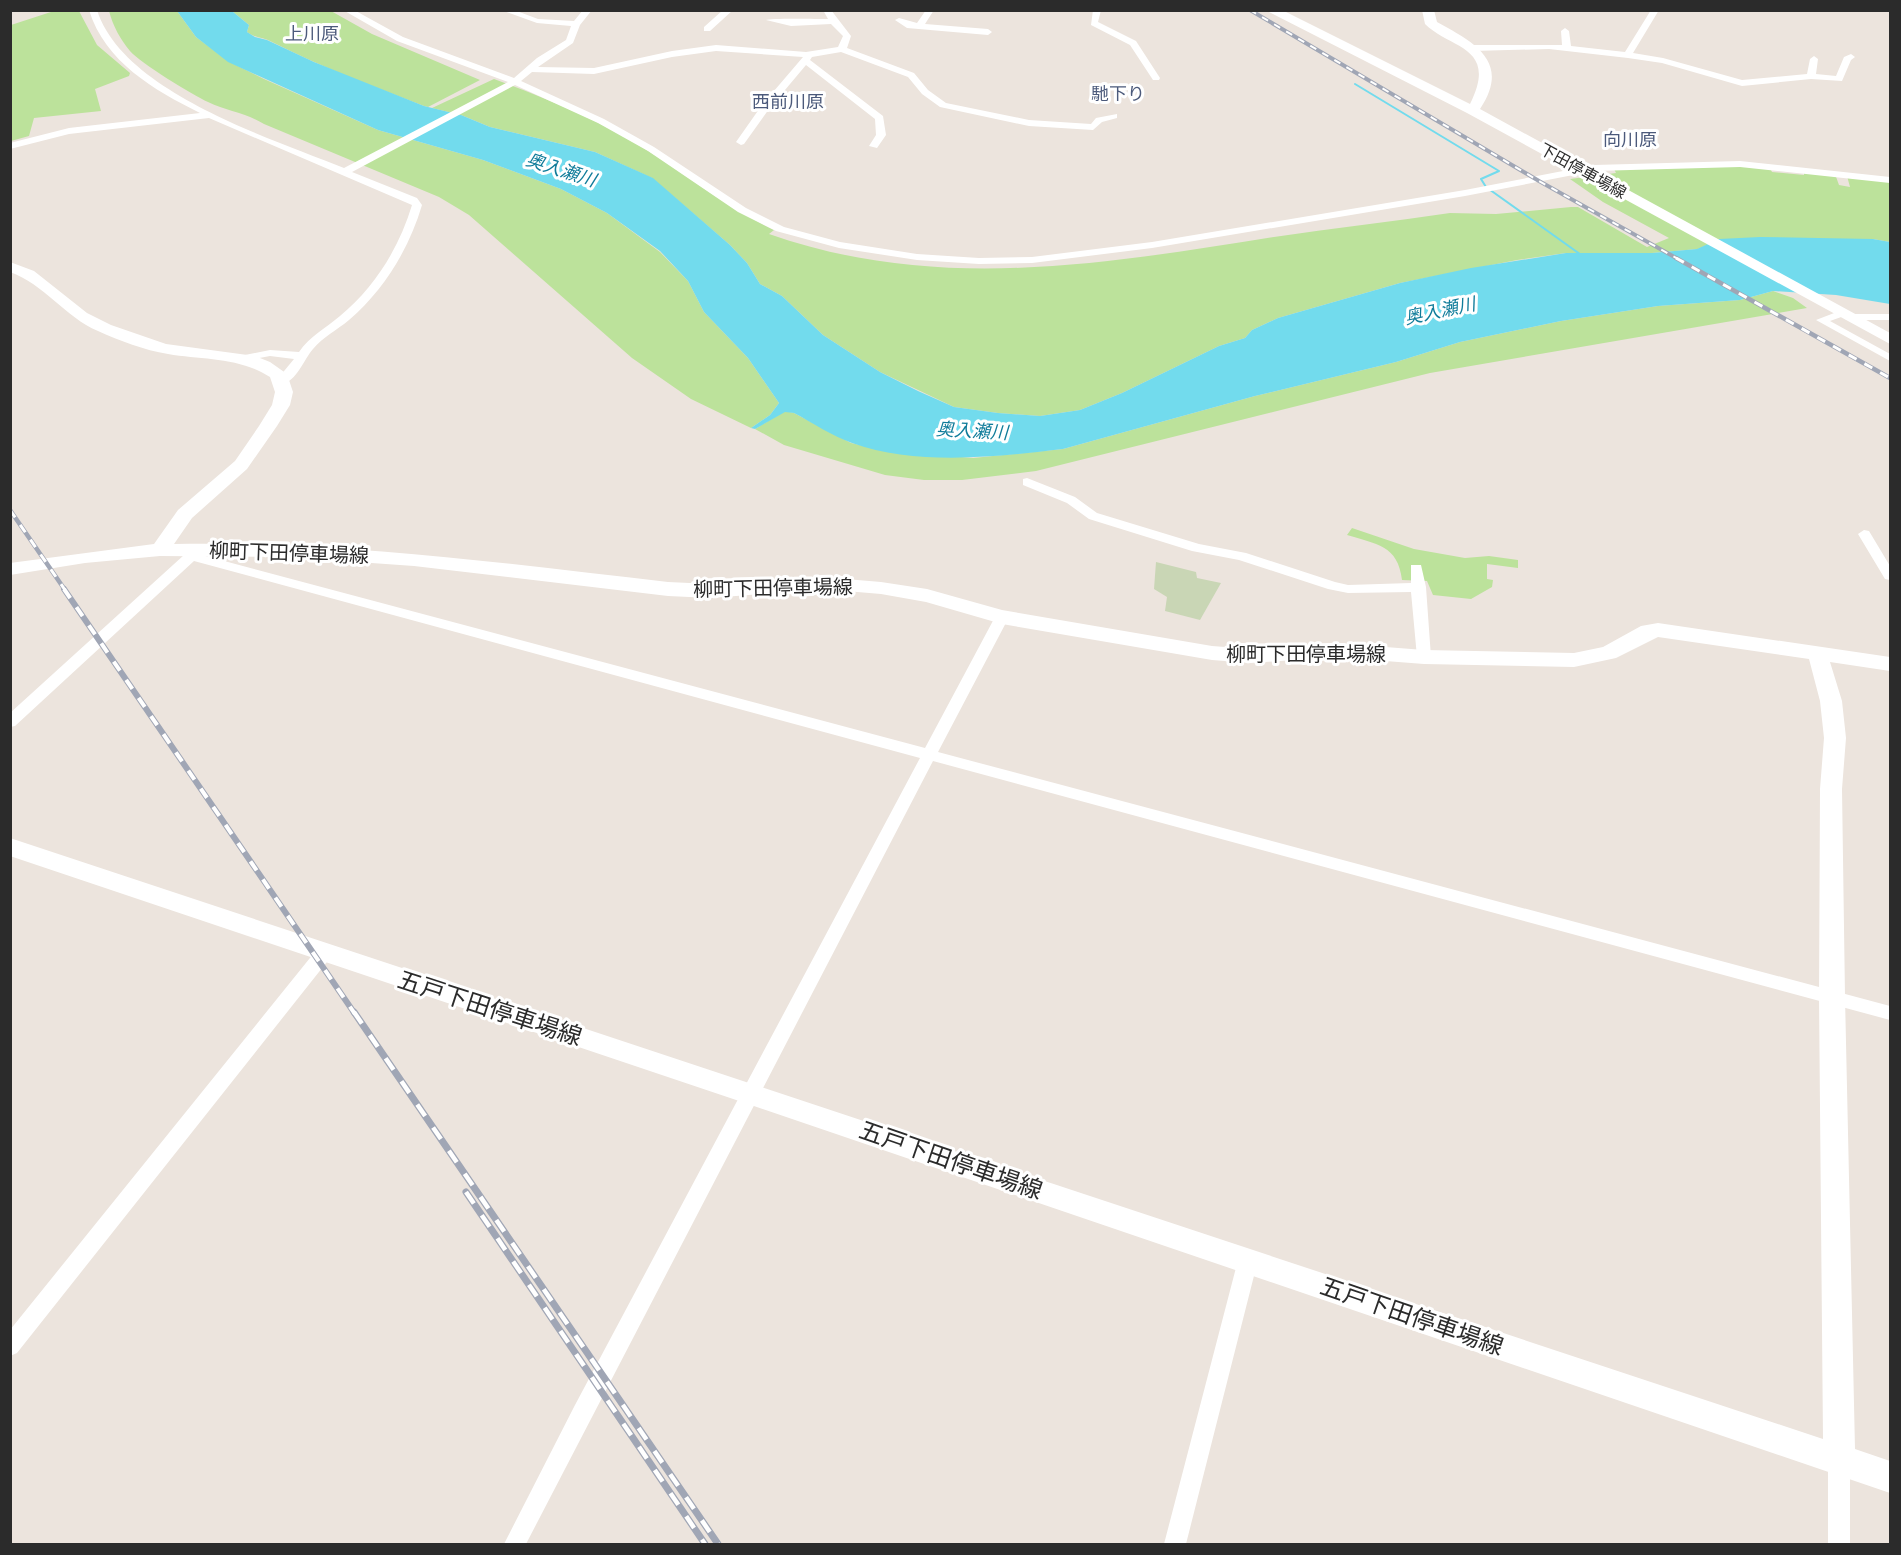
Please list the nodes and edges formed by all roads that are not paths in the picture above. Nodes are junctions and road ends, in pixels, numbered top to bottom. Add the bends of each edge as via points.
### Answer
1 (93, 10) edge
2 (347, 10) edge
3 (505, 10) edge
4 (588, 10) edge
5 (729, 10) edge
6 (827, 10) edge
7 (930, 10) edge
8 (1097, 10) edge
9 (1271, 10) edge
10 (1428, 10) edge
11 (1655, 10) edge
12 (545, 11) edge
13 (766, 16) edge
14 (523, 17) junction
15 (512, 19) dead end
16 (899, 20) dead end
17 (833, 21) junction
18 (576, 24) junction
19 (920, 26) junction
20 (707, 29) dead end
21 (1565, 31) dead end
22 (988, 32) dead end
23 (1473, 48) junction
24 (1567, 48) junction
25 (842, 49) junction
26 (1629, 55) junction
27 (808, 57) junction
28 (1851, 57) dead end
29 (1814, 59) dead end
30 (530, 69) junction
31 (1811, 76) junction
32 (1156, 78) dead end
33 (513, 83) junction
34 (1472, 110) junction
35 (208, 115) junction
36 (1114, 116) dead end
37 (741, 142) dead end
38 (10, 146) edge
39 (874, 146) dead end
40 (1580, 170) junction
41 (347, 171) junction
42 (1890, 180) edge
43 (10, 267) edge
44 (1841, 312) junction
45 (1890, 317) edge
46 (1890, 339) edge
47 (303, 356) junction
48 (239, 358) junction
49 (1890, 358) edge
50 (281, 382) junction
51 (1027, 482) dead end
52 (1864, 534) dead end
53 (160, 550) junction
54 (191, 553) junction
55 (1416, 568) dead end
56 (10, 569) edge
57 (1890, 576) edge
58 (1419, 587) junction
59 (1002, 617) junction
60 (1817, 652) junction
61 (1424, 657) junction
62 (1890, 664) edge
63 (10, 722) edge
64 (928, 756) junction
65 (10, 847) edge
66 (324, 953) junction
67 (1832, 997) junction
68 (1890, 1013) edge
69 (751, 1093) junction
70 (1248, 1260) junction
71 (10, 1346) edge
72 (1839, 1460) junction
73 (1890, 1477) edge
74 (515, 1545) edge
75 (1175, 1545) edge
76 (1839, 1545) edge

1 - 35 street via 105,40 128,64
2 - 33 street via 400,39
3 - 14 street
4 - 18 street
5 - 20 street
6 - 17 street
7 - 19 street
8 - 32 street via 1094,23 1133,43
9 - 34 main road, 下田停車場線
10 - 23 main road via 1433,25
11 - 26 street
12 - 14 street
13 - 17 street via 791,23
14 - 15 street
14 - 18 street
16 - 19 street
17 - 25 street via 847,36
18 - 30 street via 570,41
19 - 22 street
21 - 24 street
23 - 24 street
23 - 34 main road via 1485,79
24 - 26 street
25 - 27 street
25 - 36 street via 903,70 936,101 956,109 1079,128 1094,128 1099,120
26 - 31 street via 1742,83
27 - 30 street via 726,47 684,51 594,71
27 - 37 street via 761,110
27 - 39 street via 880,118 881,135
28 - 31 street via 1839,79
29 - 31 street
30 - 33 street
33 - 40 street via 641,143 742,210 780,229 839,245 917,257 1032,260 1141,247
33 - 41 street
34 - 40 main road, 下田停車場線
35 - 38 street via 69,131
35 - 41 street
40 - 42 street via 1740,164
40 - 44 main road, 下田停車場線
41 - 47 street via 417,205 401,250 349,315
43 - 48 main road via 27,271 81,316 100,326 170,351
44 - 45 street
44 - 46 main road, 下田停車場線
44 - 49 street via 1821,320
47 - 48 street via 270,353
47 - 50 street via 294,372
48 - 50 main road via 270,368
50 - 53 main road via 284,392 280,405 244,461 185,514
51 - 58 street via 1071,500 1093,516 1333,585
52 - 57 street
53 - 54 main road, 柳町下田停車場線
53 - 56 main road, 柳町下田停車場線 via 70,558
54 - 59 main road, 柳町下田停車場線 via 239,549 381,557 668,589 711,591 822,583 927,596
54 - 63 street
54 - 64 street
55 - 58 street
58 - 61 street
59 - 61 main road, 柳町下田停車場線 via 1212,653 1251,656 1334,650
59 - 64 street
60 - 61 main road, 柳町下田停車場線 via 1658,630 1648,631 1609,653 1574,660
60 - 62 main road, 柳町下田停車場線
60 - 67 main road via 1831,701 1835,738 1831,789
64 - 67 street
64 - 69 street
65 - 66 main road, 五戸下田停車場線
66 - 69 main road, 五戸下田停車場線
66 - 71 street
67 - 68 street
67 - 72 main road
69 - 70 main road, 五戸下田停車場線
69 - 74 street
70 - 72 main road, 五戸下田停車場線
70 - 75 street
72 - 73 main road, 五戸下田停車場線
72 - 76 street

